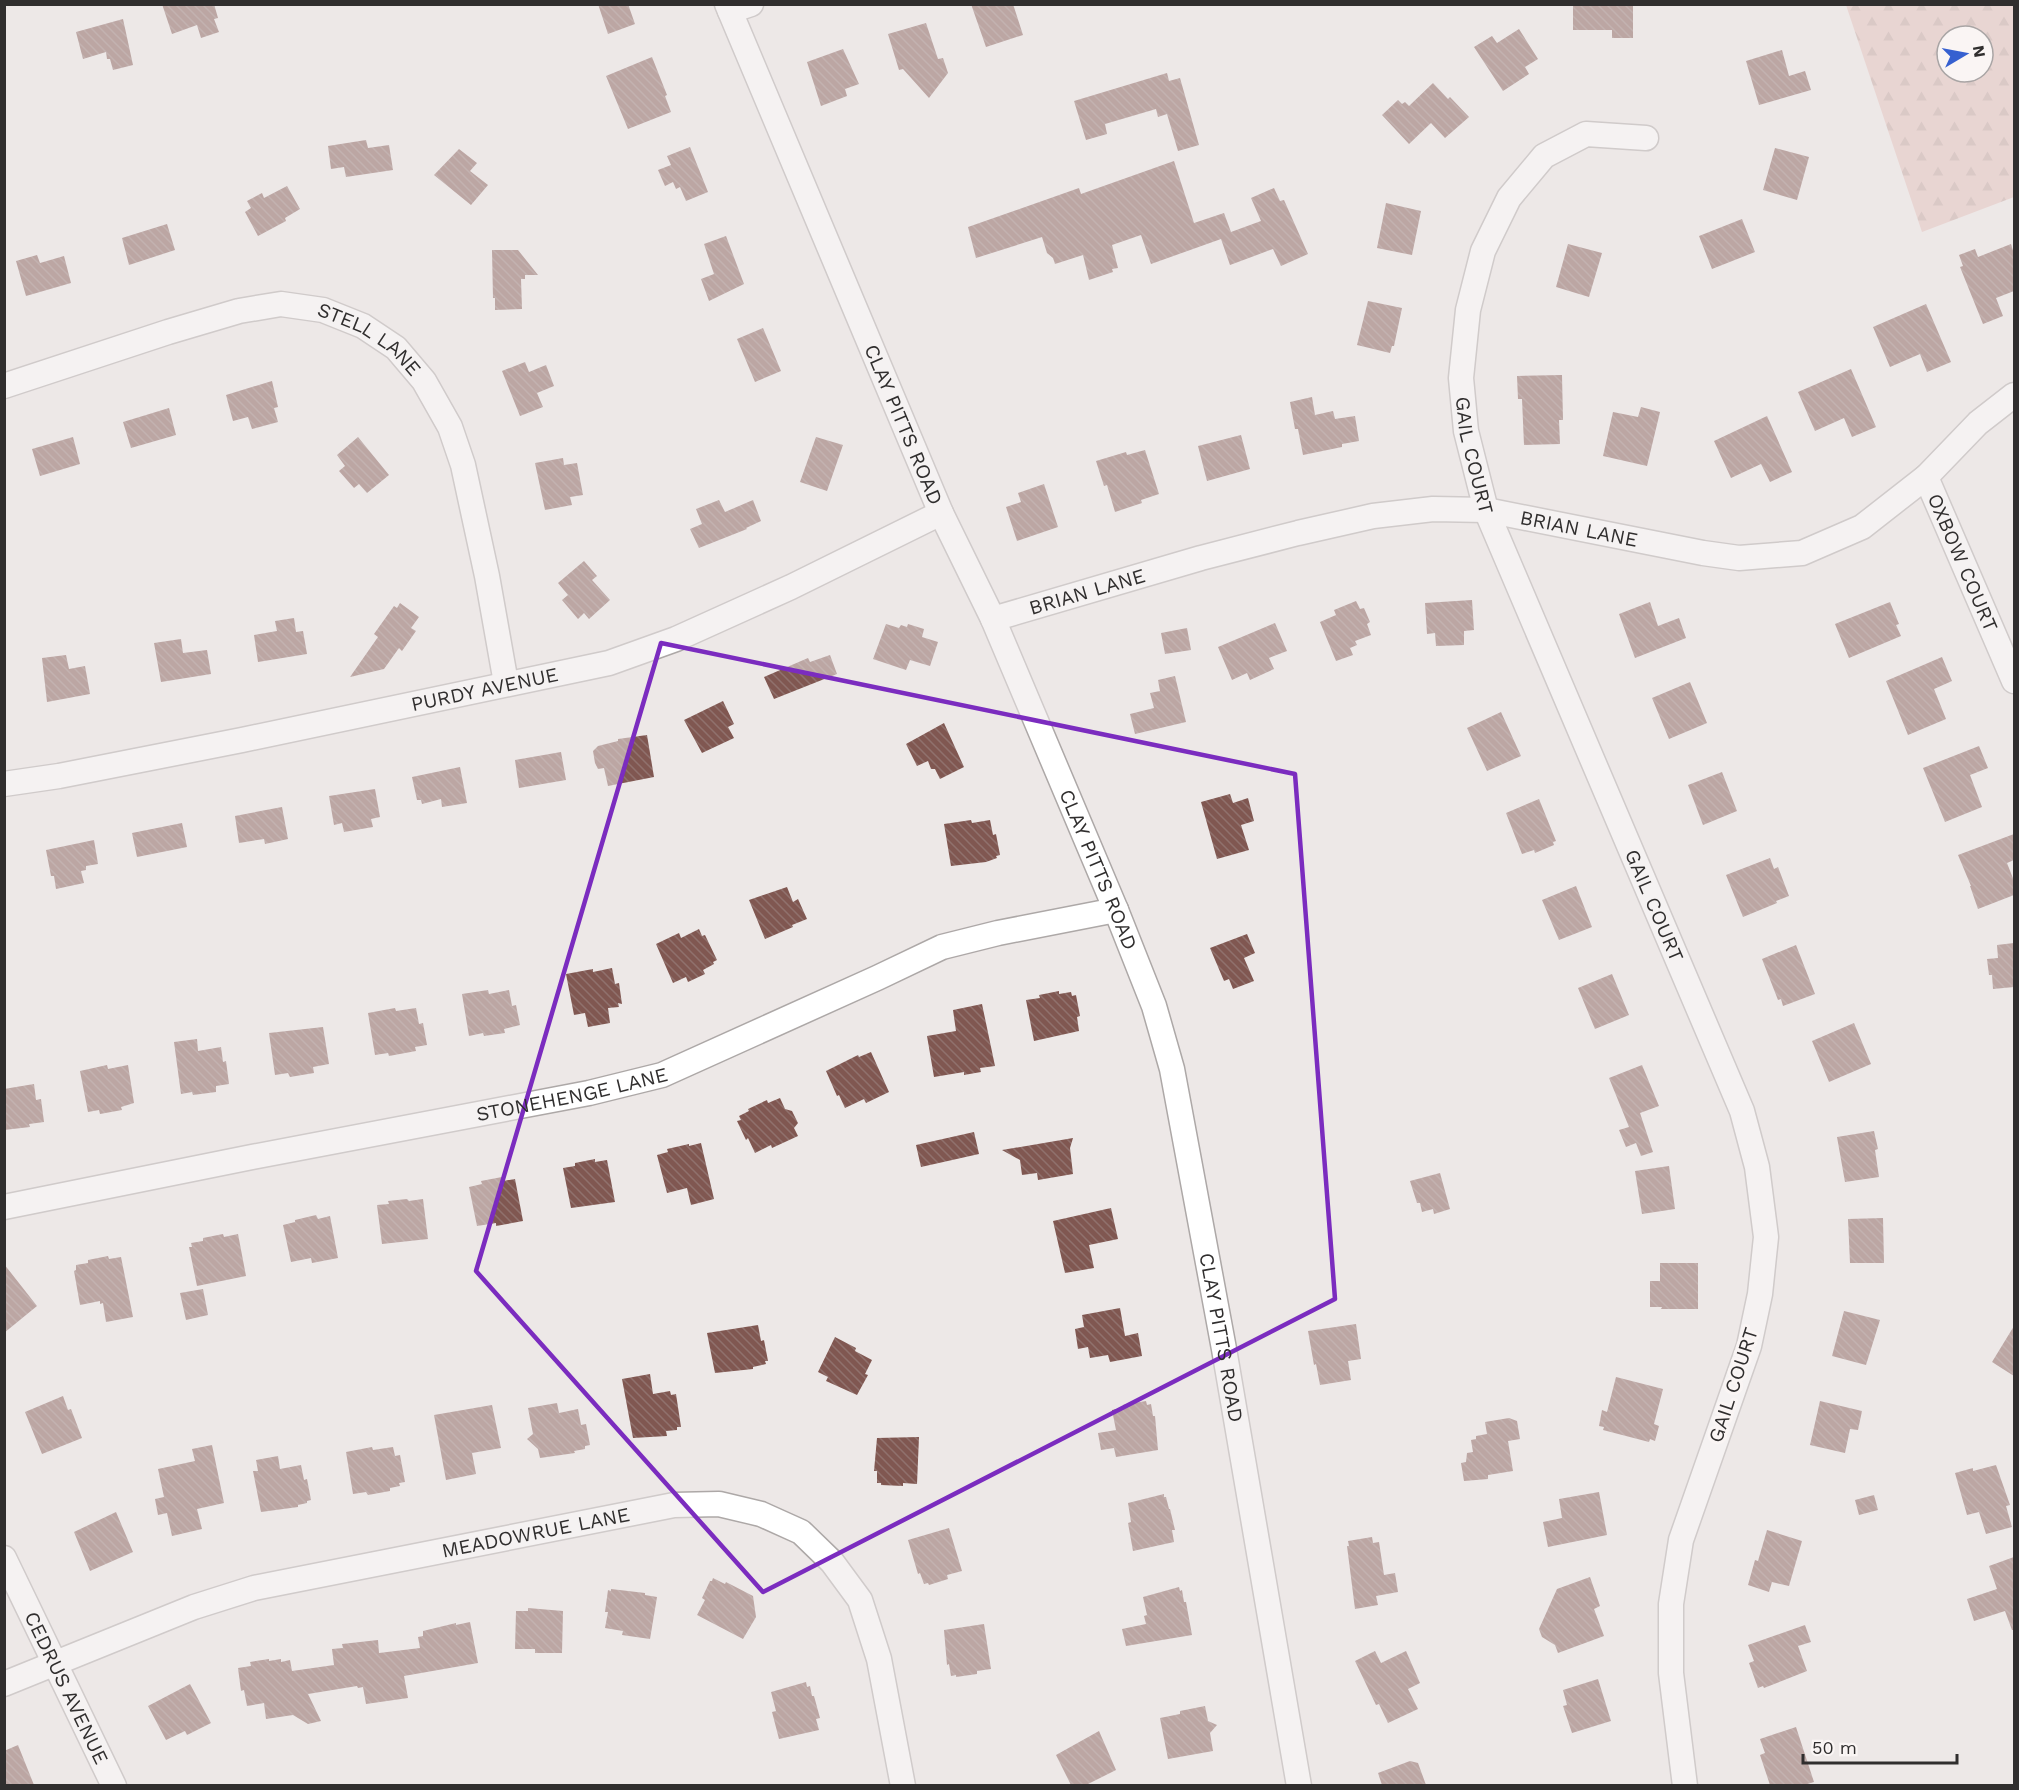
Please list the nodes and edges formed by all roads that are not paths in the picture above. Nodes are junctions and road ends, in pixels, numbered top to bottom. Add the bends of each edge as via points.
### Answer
1 (736, 7) edge
2 (1646, 138) dead end
3 (4, 386) edge
4 (2014, 395) edge
5 (1926, 477) junction
6 (1486, 510) junction
7 (941, 513) junction
8 (993, 619) junction
9 (2014, 681) edge
10 (506, 683) junction
11 (4, 784) edge
12 (1116, 910) junction
13 (4, 1207) edge
14 (4, 1558) edge
15 (55, 1663) junction
16 (4, 1684) edge
17 (114, 1785) edge
18 (903, 1785) edge
19 (1299, 1785) edge
20 (1685, 1785) edge

1 - 7 street, CLAY PITTS ROAD
2 - 6 street, GAIL COURT via 1586,134 1544,156 1509,198 1483,251 1468,310 1461,378 1466,431
3 - 10 street, STELL LANE via 168,332 240,311 281,304 323,310 363,326 396,348 424,381 450,427 466,476
4 - 5 street, BRIAN LANE via 1978,423
5 - 6 street, BRIAN LANE via 1862,527 1802,553 1739,558
5 - 9 street, OXBOW COURT
6 - 8 street, BRIAN LANE via 1433,509 1373,516 1201,558
6 - 20 street, GAIL COURT via 1742,1111 1758,1167 1766,1237 1760,1294 1749,1346 1681,1540 1671,1604 1671,1672
7 - 8 street, CLAY PITTS ROAD
7 - 10 street, PURDY AVENUE via 676,639 609,663
8 - 12 street, CLAY PITTS ROAD
10 - 11 street, PURDY AVENUE via 242,740
12 - 13 street, STONEHENGE LANE via 942,947 662,1075 589,1094
12 - 19 street, CLAY PITTS ROAD via 1154,1006 1172,1069
14 - 15 street, CEDRUS AVENUE
15 - 16 street, MEADOWRUE LANE
15 - 17 street, CEDRUS AVENUE
15 - 18 street, MEADOWRUE LANE via 194,1607 254,1588 674,1505 719,1504 761,1514 801,1532 832,1562 860,1600 879,1659

